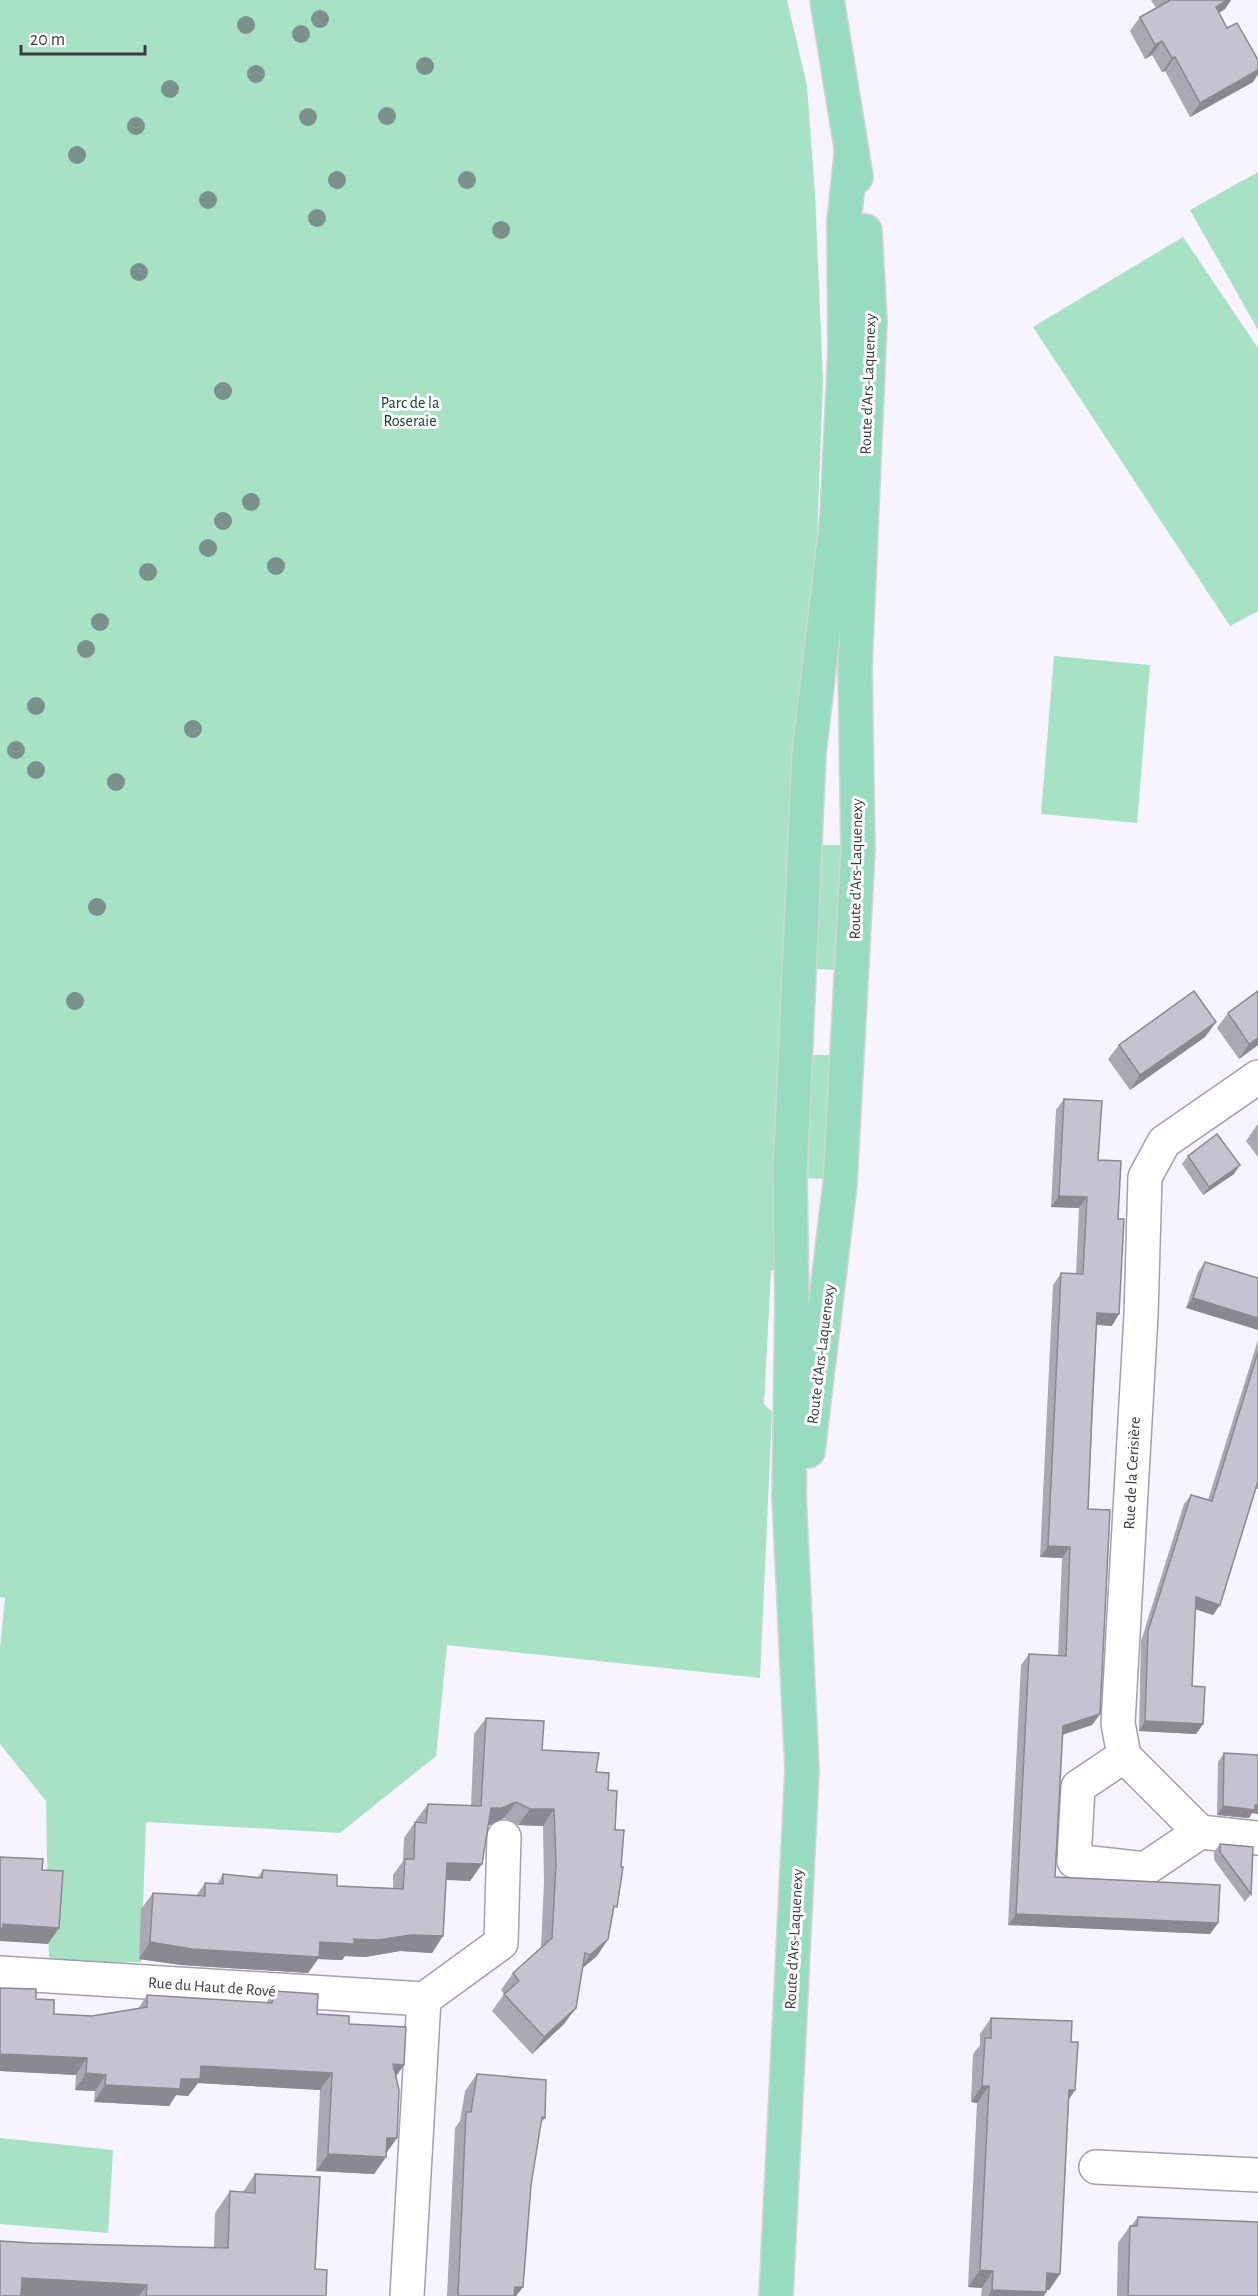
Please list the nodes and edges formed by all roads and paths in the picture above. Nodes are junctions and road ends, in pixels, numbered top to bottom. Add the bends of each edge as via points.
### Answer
1 (827, 0) edge
2 (851, 156) junction
3 (1258, 1077) edge
4 (794, 1581) junction
5 (1124, 1755) junction
6 (1200, 1832) junction
7 (504, 1837) dead end
8 (1258, 1838) edge
9 (0, 1972) edge
10 (424, 1999) junction
11 (1096, 2167) dead end
12 (1258, 2175) edge
13 (407, 2296) edge
14 (776, 2296) edge

1 - 2 main road, Route d'Ars-Laquenexy
2 - 4 main road, Route d'Ars-Laquenexy via 844,221 845,347 837,517 809,753 794,1061 789,1495
2 - 4 main road, Route d'Ars-Laquenexy via 864,214 870,322 855,667 858,850 840,1184
3 - 5 street, Rue de la Cerisière via 1164,1142 1145,1177 1118,1724
4 - 14 main road, Route d'Ars-Laquenexy via 802,1770
5 - 6 street
5 - 6 street via 1078,1787 1074,1861 1145,1869
6 - 8 street
7 - 10 street via 501,1943
9 - 10 street, Rue du Haut de Rové
10 - 13 street
11 - 12 street

